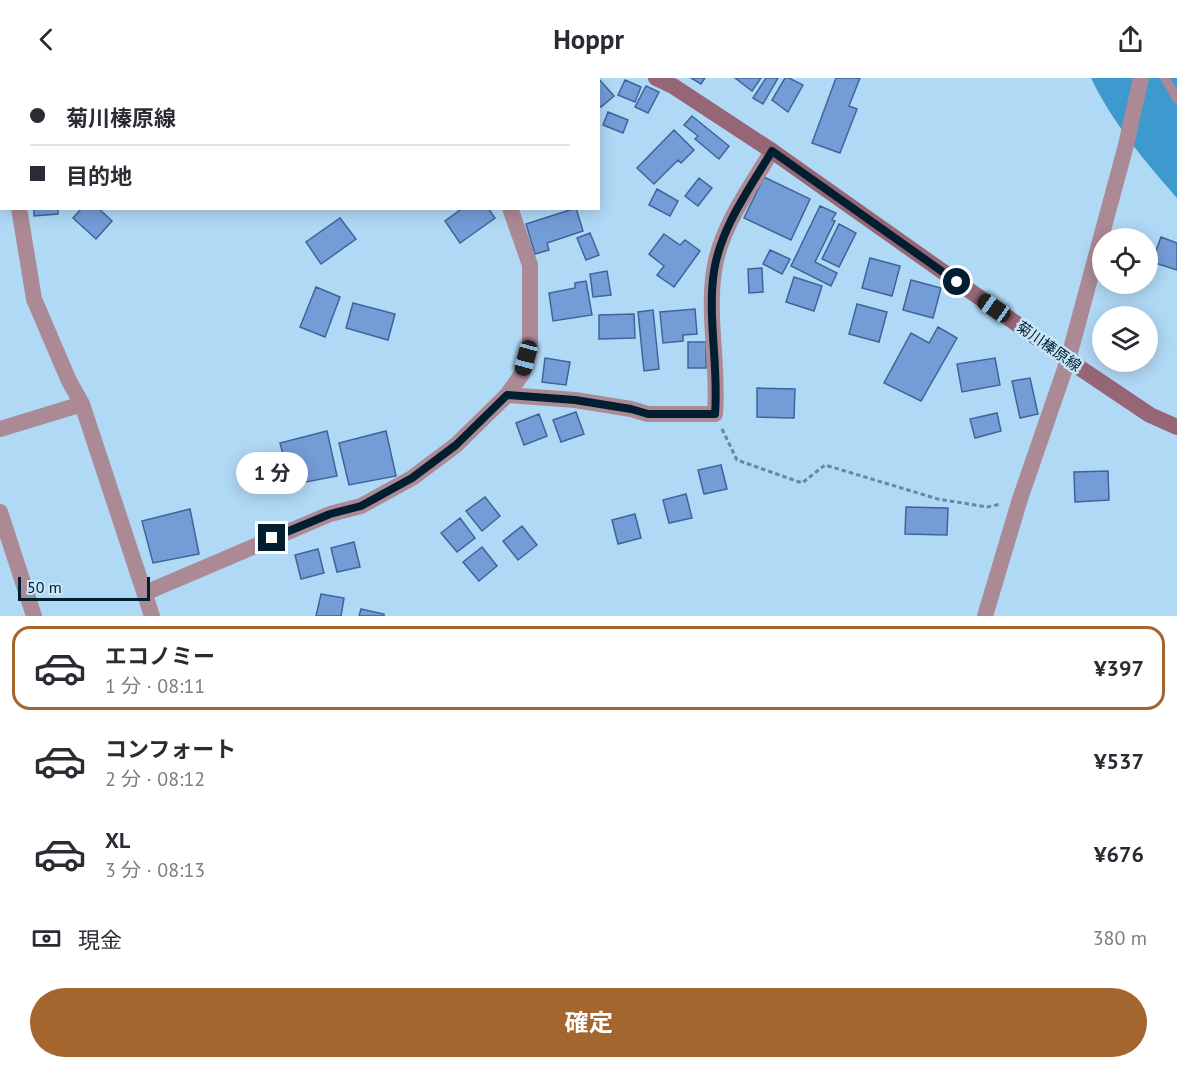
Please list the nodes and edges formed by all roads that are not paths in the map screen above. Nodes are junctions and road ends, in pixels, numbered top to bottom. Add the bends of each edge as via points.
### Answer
1 (656, 78) edge
2 (1141, 78) edge
3 (1166, 78) edge
4 (1177, 99) edge
5 (772, 151) junction
6 (19, 210) edge
7 (511, 210) edge
8 (1068, 360) junction
9 (507, 395) junction
10 (82, 404) junction
11 (1177, 427) edge
12 (0, 429) edge
13 (0, 513) edge
14 (145, 593) junction
15 (34, 616) edge
16 (152, 616) edge
17 (986, 616) edge

1 - 5 main road, 菊川榛原線
2 - 8 street
3 - 4 lane
5 - 8 main road, 菊川榛原線
5 - 9 street via 734,216 714,271 715,414 648,414 575,400
6 - 10 street via 34,299
7 - 9 street via 530,265 530,342 522,374
8 - 11 main road, 菊川榛原線 via 1150,415
8 - 17 street via 1020,500
9 - 14 street via 456,445 412,478 371,501 330,514
10 - 12 street
10 - 14 street
13 - 15 street
14 - 16 street

